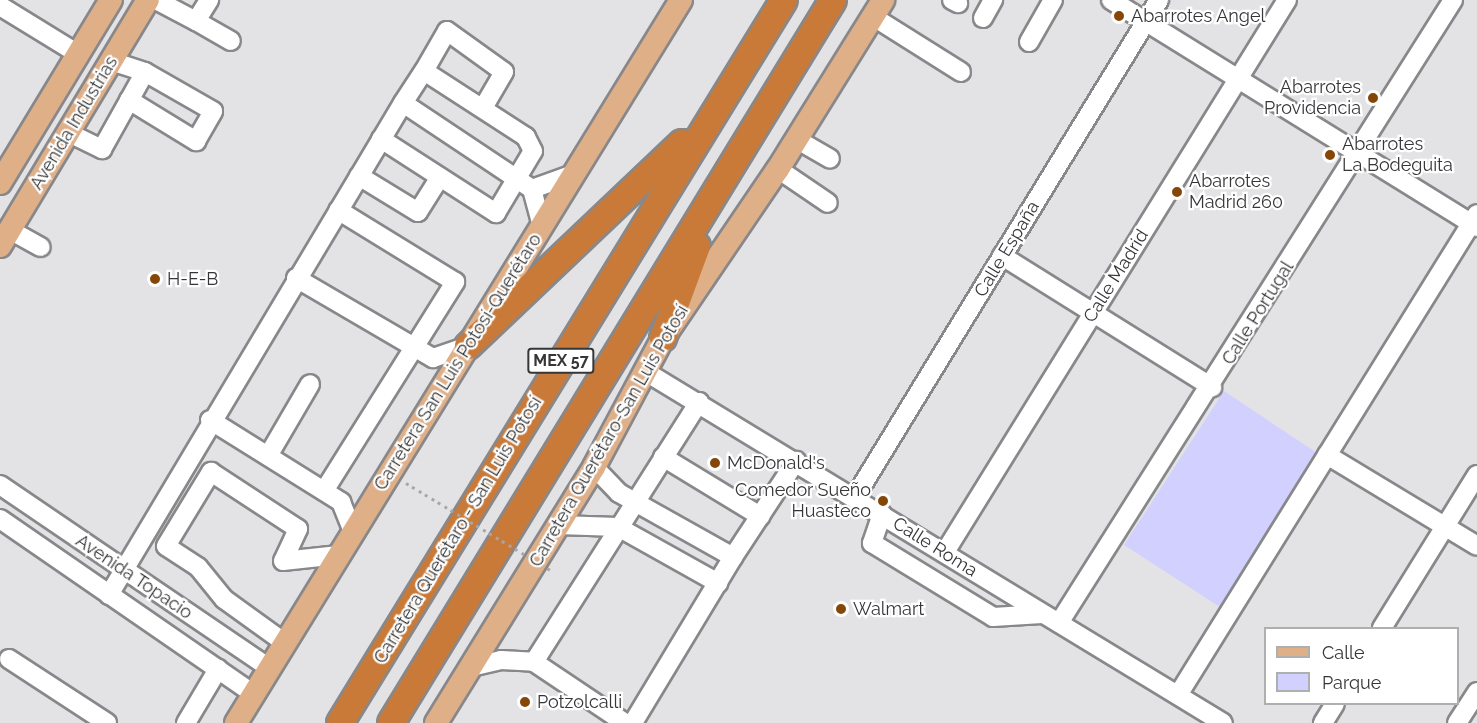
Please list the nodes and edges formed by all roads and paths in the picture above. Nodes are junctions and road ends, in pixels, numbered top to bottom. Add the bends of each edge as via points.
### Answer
1 (111, 0) edge
2 (148, 0) edge
3 (156, 0) edge
4 (209, 0) edge
5 (681, 0) edge
6 (784, 0) edge
7 (833, 0) edge
8 (993, 0) edge
9 (1053, 0) edge
10 (1111, 0) edge
11 (1159, 0) edge
12 (1287, 0) edge
13 (1452, 0) edge
14 (0, 6) edge
15 (878, 8) edge
16 (983, 18) dead end
17 (196, 21) junction
18 (1146, 21) junction
19 (231, 41) dead end
20 (1029, 42) dead end
21 (78, 54) junction
22 (111, 61) junction
23 (423, 71) junction
24 (145, 72) junction
25 (961, 72) dead end
26 (1238, 79) junction
27 (129, 100) junction
28 (403, 103) junction
29 (483, 108) junction
30 (707, 120) junction
31 (69, 133) junction
32 (381, 139) junction
33 (796, 140) junction
34 (1358, 153) junction
35 (830, 159) dead end
36 (778, 169) junction
37 (574, 174) junction
38 (359, 176) junction
39 (440, 177) junction
40 (0, 183) edge
41 (524, 184) junction
42 (718, 191) junction
43 (828, 203) dead end
44 (338, 210) junction
45 (1475, 222) edge
46 (542, 226) junction
47 (5, 238) edge
48 (41, 247) dead end
49 (1002, 256) junction
50 (296, 278) junction
51 (1092, 314) junction
52 (663, 338) junction
53 (468, 346) junction
54 (413, 349) junction
55 (646, 372) junction
56 (310, 384) dead end
57 (1212, 387) junction
58 (699, 402) junction
59 (210, 420) junction
60 (268, 456) junction
61 (1327, 456) junction
62 (663, 457) junction
63 (796, 461) junction
64 (594, 467) junction
65 (1477, 475) edge
66 (406, 483) dead end
67 (0, 485) edge
68 (324, 491) junction
69 (855, 498) junction
70 (633, 501) junction
71 (882, 514) junction
72 (760, 516) junction
73 (0, 519) edge
74 (558, 525) junction
75 (618, 527) junction
76 (1445, 528) junction
77 (63, 530) junction
78 (353, 532) junction
79 (1477, 546) edge
80 (945, 552) junction
81 (47, 554) junction
82 (339, 555) junction
83 (733, 557) junction
84 (123, 569) junction
85 (552, 571) dead end
86 (718, 583) junction
87 (109, 595) junction
88 (1042, 614) junction
89 (1059, 623) junction
90 (1383, 627) edge
91 (285, 643) junction
92 (9, 659) dead end
93 (534, 662) junction
94 (471, 667) junction
95 (269, 668) junction
96 (218, 669) junction
97 (1477, 692) edge
98 (254, 694) junction
99 (1178, 695) junction
100 (1334, 705) edge
101 (1198, 716) edge
102 (107, 723) edge
103 (186, 723) edge
104 (236, 723) edge
105 (340, 723) edge
106 (391, 723) edge
107 (436, 723) edge
108 (625, 723) edge
109 (633, 723) edge
110 (1223, 723) edge
111 (1323, 723) edge
112 (1458, 723) edge

1 - 21 main road, Avenida Industrias
2 - 22 main road, Avenida Industrias
3 - 17 street
4 - 17 street
5 - 37 main road, Carretera San Luis Potosí-Querétaro
6 - 30 highway, Carretera Querétaro - San Luis Potosí / MEX 57
7 - 42 highway, MEX 57
8 - 16 street
9 - 20 street
10 - 18 street
11 - 18 street, Calle España
12 - 26 street, Calle Madrid
13 - 34 street, Calle Portugal
14 - 21 street
15 - 25 street
15 - 33 main road, Carretera Querétaro-San Luis Potosí
17 - 19 street
18 - 26 street
18 - 49 street, Calle España
21 - 40 main road, Avenida Industrias
22 - 24 street
22 - 31 main road, Avenida Industrias
23 - 28 street
23 - 29 street
23 - 29 street via 447,31 504,72
24 - 27 street
24 - 27 street via 213,111 196,141
26 - 34 street
26 - 51 street, Calle Madrid
27 - 31 street via 102,149
28 - 32 street
28 - 41 street
29 - 41 street via 525,137 533,152
30 - 53 highway
30 - 105 highway, Carretera Querétaro - San Luis Potosí / MEX 57
31 - 47 main road, Avenida Industrias
32 - 38 street
32 - 39 street
33 - 35 street
33 - 36 main road, Carretera Querétaro-San Luis Potosí
34 - 45 street
34 - 57 street, Calle Portugal
36 - 43 street
36 - 52 main road, Carretera Querétaro-San Luis Potosí
37 - 41 street
37 - 46 main road, Carretera San Luis Potosí-Querétaro
38 - 39 street via 418,212
38 - 44 street
39 - 41 street via 496,213
41 - 46 street
42 - 52 highway
42 - 106 highway, MEX 57
44 - 50 street
44 - 54 street via 455,282
45 - 61 street
46 - 53 main road, Carretera San Luis Potosí-Querétaro
47 - 48 street
49 - 51 street
49 - 69 street, Calle España
50 - 54 street
50 - 59 street
51 - 57 street
51 - 80 street, Calle Madrid
52 - 55 main road, Carretera Querétaro-San Luis Potosí
53 - 54 street via 441,359
53 - 78 main road, Carretera San Luis Potosí-Querétaro
54 - 68 street
55 - 58 street, Calle Roma
55 - 64 main road, Carretera Querétaro-San Luis Potosí
56 - 60 street
57 - 89 street, Calle Portugal
58 - 62 street
58 - 63 street, Calle Roma
59 - 60 street
59 - 84 street
60 - 68 street
61 - 76 street
61 - 99 street
62 - 70 street
62 - 72 street
63 - 69 street, Calle Roma
63 - 72 street
64 - 70 street
64 - 74 main road, Carretera Querétaro-San Luis Potosí
65 - 76 street
66 - 85 path, bridge
67 - 77 street, Avenida Topacio
68 - 78 street via 347,509
69 - 71 street, Calle Roma
70 - 75 street
70 - 83 street
71 - 80 street, Calle Roma
71 - 88 street via 872,543 993,617
72 - 83 street
73 - 81 street, Avenida Topacio
74 - 75 street
74 - 94 main road, Carretera Querétaro-San Luis Potosí
75 - 86 street
75 - 93 street
76 - 79 street
76 - 90 street
77 - 81 street
77 - 84 street, Avenida Topacio
78 - 82 main road, Carretera San Luis Potosí-Querétaro
80 - 88 street, Calle Roma
81 - 87 street, Avenida Topacio
82 - 91 main road, Carretera San Luis Potosí-Querétaro
82 - 91 street via 283,561 298,529 211,472 166,546 198,567 224,599
83 - 86 street
84 - 87 street
84 - 95 street, Avenida Topacio
86 - 109 street
87 - 96 street, Avenida Topacio
88 - 89 street, Calle Roma
89 - 99 street, Calle Roma
91 - 95 main road, Carretera San Luis Potosí-Querétaro
92 - 102 street
93 - 94 street via 501,660
93 - 108 street
94 - 107 main road, Carretera Querétaro-San Luis Potosí
95 - 98 main road, Carretera San Luis Potosí-Querétaro
96 - 98 street, Avenida Topacio
96 - 103 street
97 - 112 street
98 - 104 main road, Carretera San Luis Potosí-Querétaro
99 - 101 street, Calle Roma
100 - 111 street
101 - 110 street, Calle Roma

